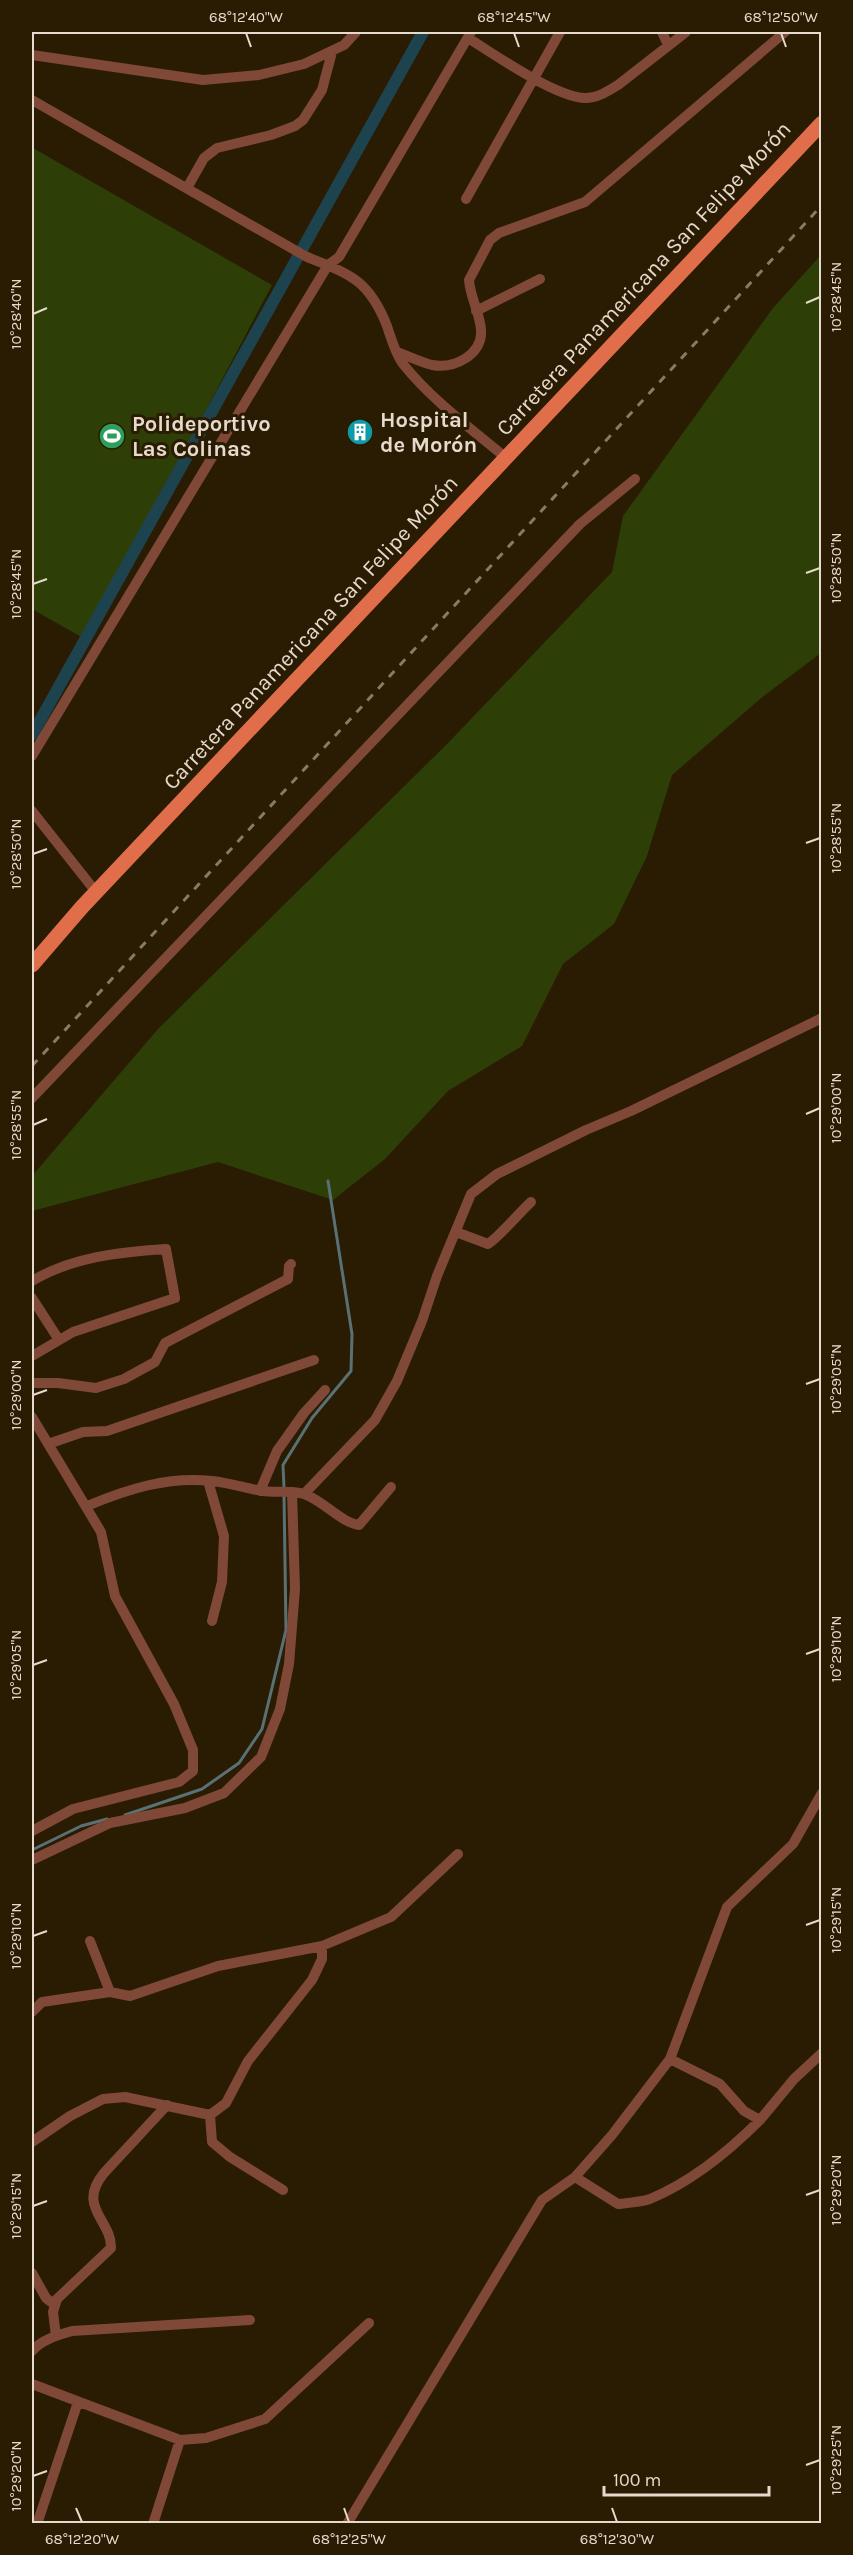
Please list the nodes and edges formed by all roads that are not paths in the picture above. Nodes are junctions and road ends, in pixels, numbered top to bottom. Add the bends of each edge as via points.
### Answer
1 (356, 32) edge
2 (560, 32) edge
3 (662, 32) edge
4 (686, 32) edge
5 (782, 33) edge
6 (469, 35) edge
7 (668, 45) junction
8 (332, 52) junction
9 (32, 55) edge
10 (532, 78) junction
11 (32, 100) edge
12 (822, 123) edge
13 (187, 188) junction
14 (466, 199) dead end
15 (328, 265) junction
16 (540, 279) dead end
17 (476, 310) junction
18 (397, 351) junction
19 (505, 458) junction
20 (635, 479) dead end
21 (32, 756) edge
22 (32, 811) edge
23 (96, 892) junction
24 (32, 964) edge
25 (822, 1018) edge
26 (32, 1098) edge
27 (531, 1202) dead end
28 (456, 1232) junction
29 (291, 1264) dead end
30 (32, 1281) edge
31 (32, 1298) edge
32 (59, 1340) junction
33 (32, 1356) edge
34 (315, 1360) dead end
35 (32, 1383) edge
36 (325, 1390) dead end
37 (32, 1417) edge
38 (48, 1444) junction
39 (208, 1480) junction
40 (391, 1487) dead end
41 (264, 1491) junction
42 (289, 1492) junction
43 (304, 1494) junction
44 (87, 1506) junction
45 (212, 1621) dead end
46 (822, 1793) edge
47 (32, 1831) edge
48 (458, 1854) dead end
49 (32, 1860) edge
50 (90, 1941) dead end
51 (322, 1946) junction
52 (110, 1992) junction
53 (32, 2012) edge
54 (822, 2053) edge
55 (670, 2059) junction
56 (167, 2105) junction
57 (210, 2115) junction
58 (760, 2120) junction
59 (32, 2142) edge
60 (575, 2177) junction
61 (283, 2190) dead end
62 (32, 2273) edge
63 (54, 2305) junction
64 (250, 2320) dead end
65 (369, 2323) dead end
66 (56, 2336) junction
67 (32, 2351) edge
68 (32, 2384) edge
69 (78, 2402) junction
70 (180, 2440) junction
71 (37, 2523) edge
72 (153, 2523) edge
73 (347, 2523) edge

1 - 8 street
2 - 10 street
3 - 7 street
4 - 7 street
5 - 17 street via 585,202 506,228 490,240 469,280
6 - 10 street
6 - 15 street via 339,257
7 - 10 street via 618,85 596,96 573,96
8 - 9 street via 304,64 259,75 203,80
8 - 13 street via 322,90 303,120 271,135 218,148 204,158
10 - 14 street
11 - 13 street
12 - 19 main road, Carretera Panamericana San Felipe Morón
13 - 15 street
15 - 18 street via 366,288 379,306
15 - 21 street
16 - 17 street
17 - 18 street via 481,338 467,358 432,365
18 - 19 street via 409,371
19 - 23 main road, Carretera Panamericana San Felipe Morón
20 - 26 street via 580,524
22 - 23 street
23 - 24 main road, Carretera Panamericana San Felipe Morón
25 - 28 street via 497,1174 471,1194
27 - 28 street via 488,1244
28 - 43 street via 397,1381 375,1420
29 - 35 street via 288,1279 165,1343 155,1362 124,1379 96,1388
30 - 32 street via 108,1253 166,1249 175,1298 72,1332
31 - 32 street
32 - 33 street
34 - 38 street via 107,1431 83,1432
36 - 41 street via 303,1413 277,1451
37 - 38 street
38 - 44 street
39 - 41 street
39 - 44 street via 173,1480 125,1490
39 - 45 street via 224,1536 222,1582
40 - 43 street via 359,1525 350,1524 328,1506
41 - 42 street
42 - 43 street
42 - 49 street via 295,1589 289,1664 280,1709 261,1757 224,1793 185,1808 110,1823
44 - 47 street via 101,1532 115,1596 174,1704 193,1750 193,1771 179,1782 73,1809
46 - 55 street via 793,1844 727,1907
48 - 51 street via 392,1917
50 - 52 street
51 - 52 street via 218,1966 130,1996
51 - 57 street via 322,1959 312,1980 248,2061 226,2103
52 - 53 street via 42,2002
54 - 58 street
55 - 58 street via 720,2084 744,2111
55 - 60 street
56 - 57 street
56 - 59 street via 124,2097 103,2099
56 - 63 street via 99,2179 93,2200 111,2248 60,2294
57 - 61 street via 212,2142
58 - 60 street via 735,2144 677,2185 648,2199 618,2204
60 - 73 street via 542,2200
62 - 63 street
63 - 66 street
64 - 66 street via 72,2331
65 - 70 street via 265,2419 206,2438
66 - 67 street
68 - 69 street
69 - 70 street
69 - 71 street
70 - 72 street

